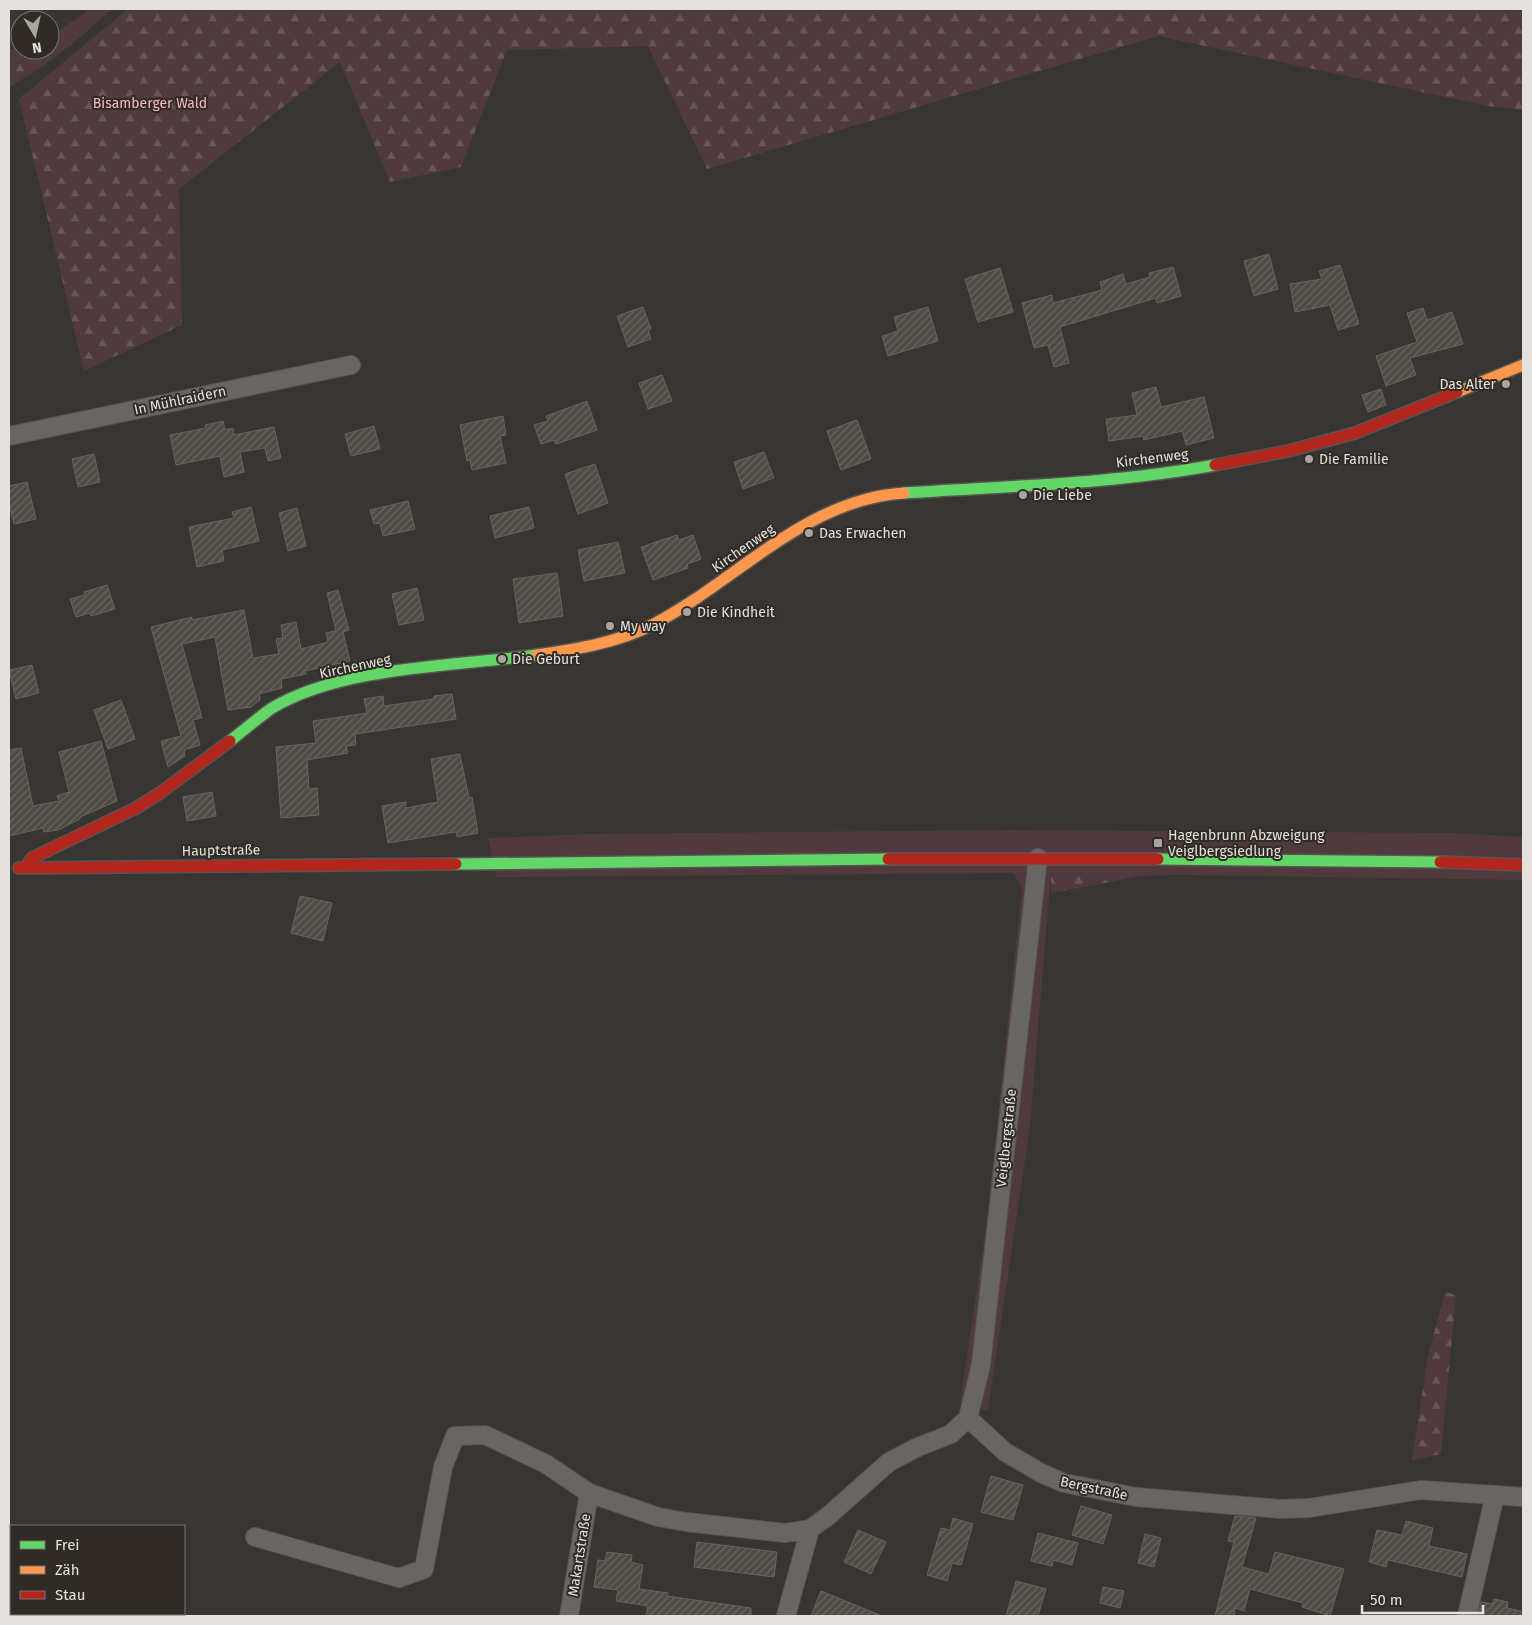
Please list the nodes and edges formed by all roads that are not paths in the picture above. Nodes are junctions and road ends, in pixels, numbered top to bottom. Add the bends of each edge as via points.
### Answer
1 (351, 364) dead end
2 (1523, 365) edge
3 (9, 436) edge
4 (1038, 858) junction
5 (1523, 865) edge
6 (9, 868) edge
7 (26, 868) junction
8 (968, 1418) junction
9 (589, 1493) junction
10 (1495, 1495) junction
11 (1523, 1497) edge
12 (810, 1529) junction
13 (255, 1538) dead end
14 (570, 1616) edge
15 (786, 1616) edge
16 (1467, 1616) edge

1 - 3 street, In Mühlraidern
2 - 7 street, Kirchenweg via 1355,433 1288,451 1181,471 1064,483 900,493 843,507 820,516 683,608 629,636 552,654 350,680 290,699 273,708 160,793 136,808 32,858
4 - 5 street, Hauptstraße
4 - 7 street, Hauptstraße
4 - 8 street, Veiglbergstraße via 981,1365
6 - 7 street, Hauptstraße
8 - 10 street, Bergstraße via 1014,1458 1046,1476 1064,1483 1136,1497 1282,1509 1310,1508 1421,1490
8 - 12 street via 951,1434 889,1462 827,1518
9 - 12 street via 686,1522 785,1533
9 - 13 street via 546,1464 485,1436 454,1436 443,1467 424,1569 399,1578
9 - 14 street, Makartstraße
10 - 11 street, Bergstraße
10 - 16 street
12 - 15 street

